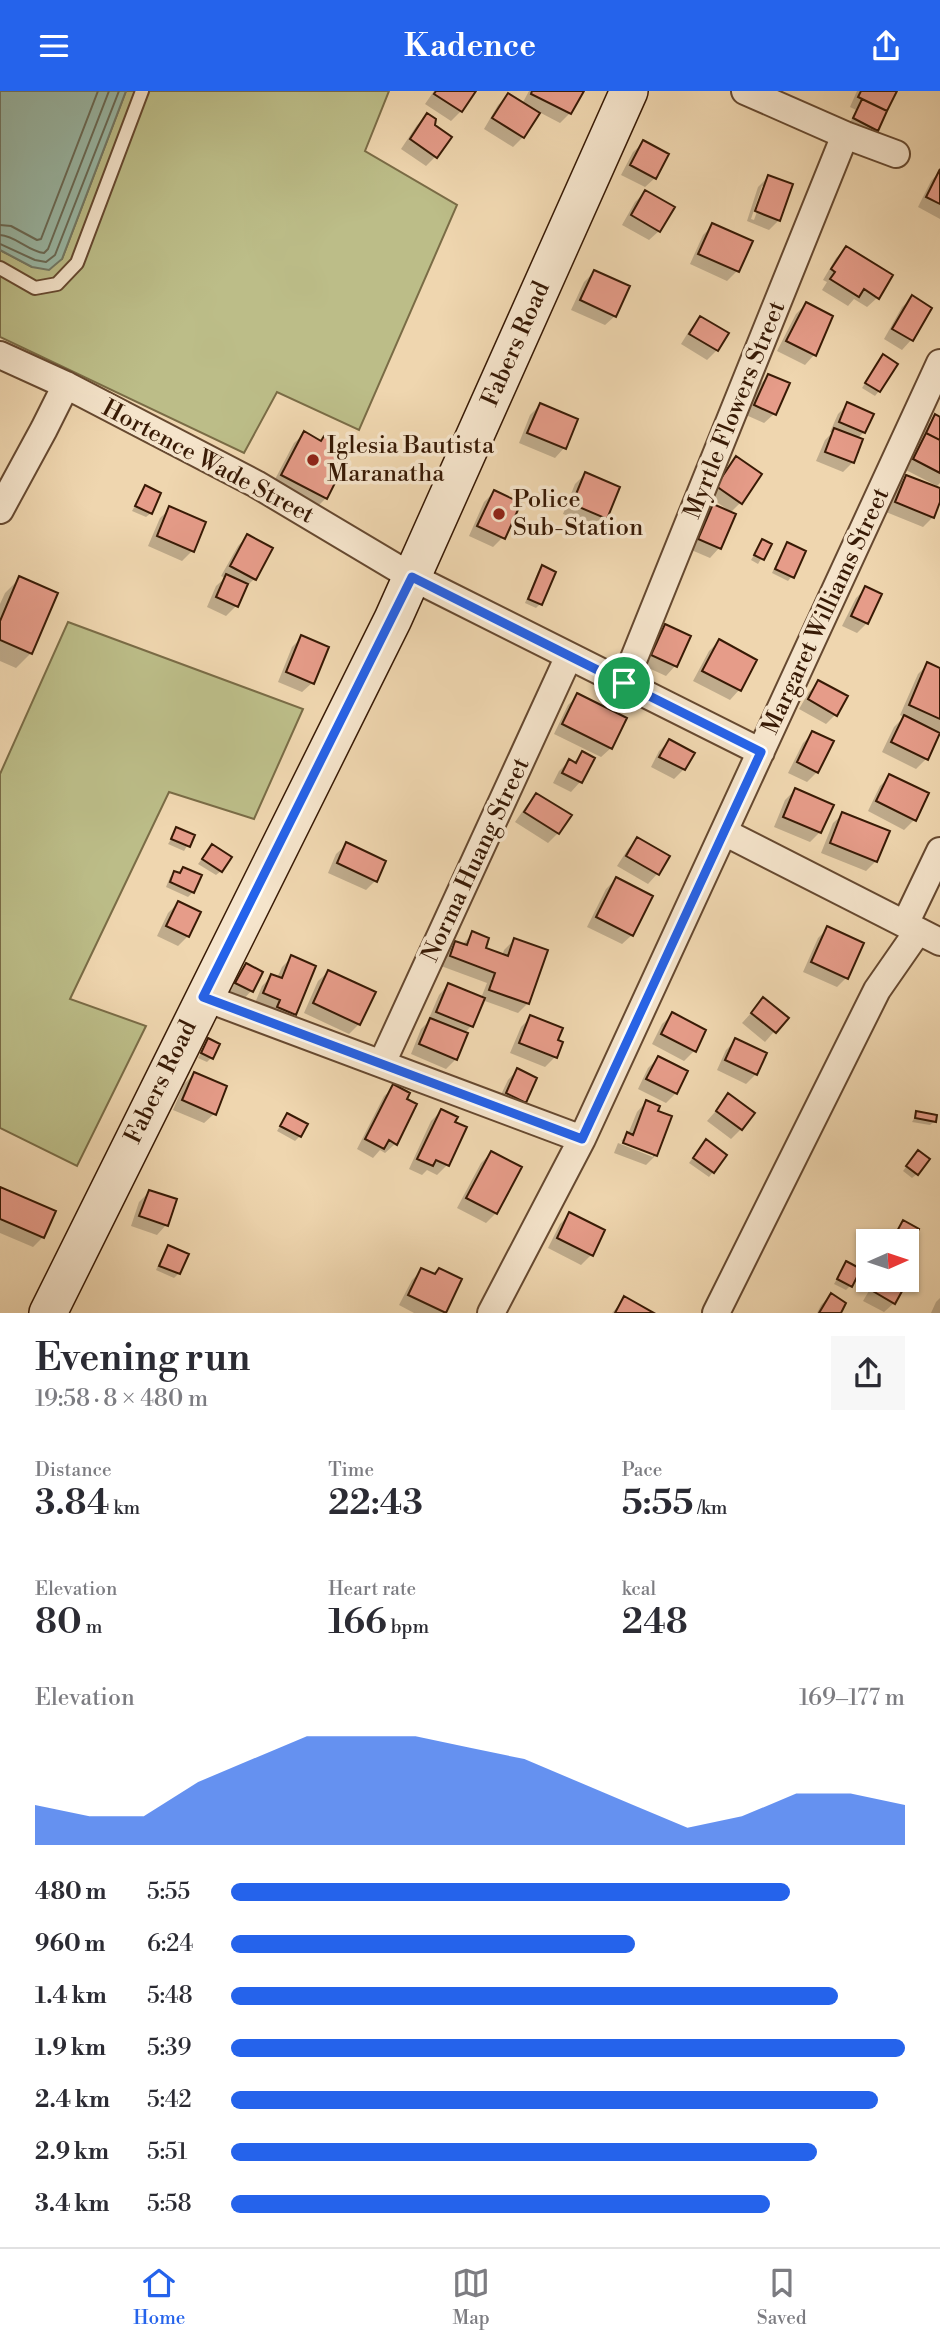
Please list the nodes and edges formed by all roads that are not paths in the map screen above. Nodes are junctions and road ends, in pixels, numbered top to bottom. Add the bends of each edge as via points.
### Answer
1 (142, 91) edge
2 (629, 91) edge
3 (745, 91) edge
4 (845, 135) junction
5 (896, 154) dead end
6 (0, 268) edge
7 (0, 355) edge
8 (940, 363) edge
9 (65, 385) junction
10 (0, 510) edge
11 (412, 577) junction
12 (569, 656) junction
13 (624, 683) junction
14 (761, 752) junction
15 (724, 832) junction
16 (940, 851) edge
17 (921, 932) edge
18 (203, 997) junction
19 (382, 1063) junction
20 (582, 1139) junction
21 (48, 1313) edge
22 (491, 1313) edge
23 (716, 1313) edge

1 - 6 lane via 77,263 57,283 35,288
2 - 11 main road, Fabers Road
3 - 4 street
4 - 5 street
4 - 13 street, Myrtle Flowers Street
7 - 9 street, Hortence Wade Street
8 - 14 street, Margaret Williams Street
9 - 10 street
9 - 11 street, Hortence Wade Street via 256,484
11 - 12 street, Hortence Wade Street
11 - 18 main road, Fabers Road
12 - 13 street, Hortence Wade Street
12 - 19 street, Norma Huang Street
13 - 14 street, Hortence Wade Street
14 - 15 street, Margaret Williams Street
15 - 17 street
15 - 20 street, Margaret Williams Street
16 - 17 street
17 - 23 street via 877,990
18 - 19 street
18 - 21 main road, Fabers Road
19 - 20 street
20 - 22 street, Margaret Williams Street

